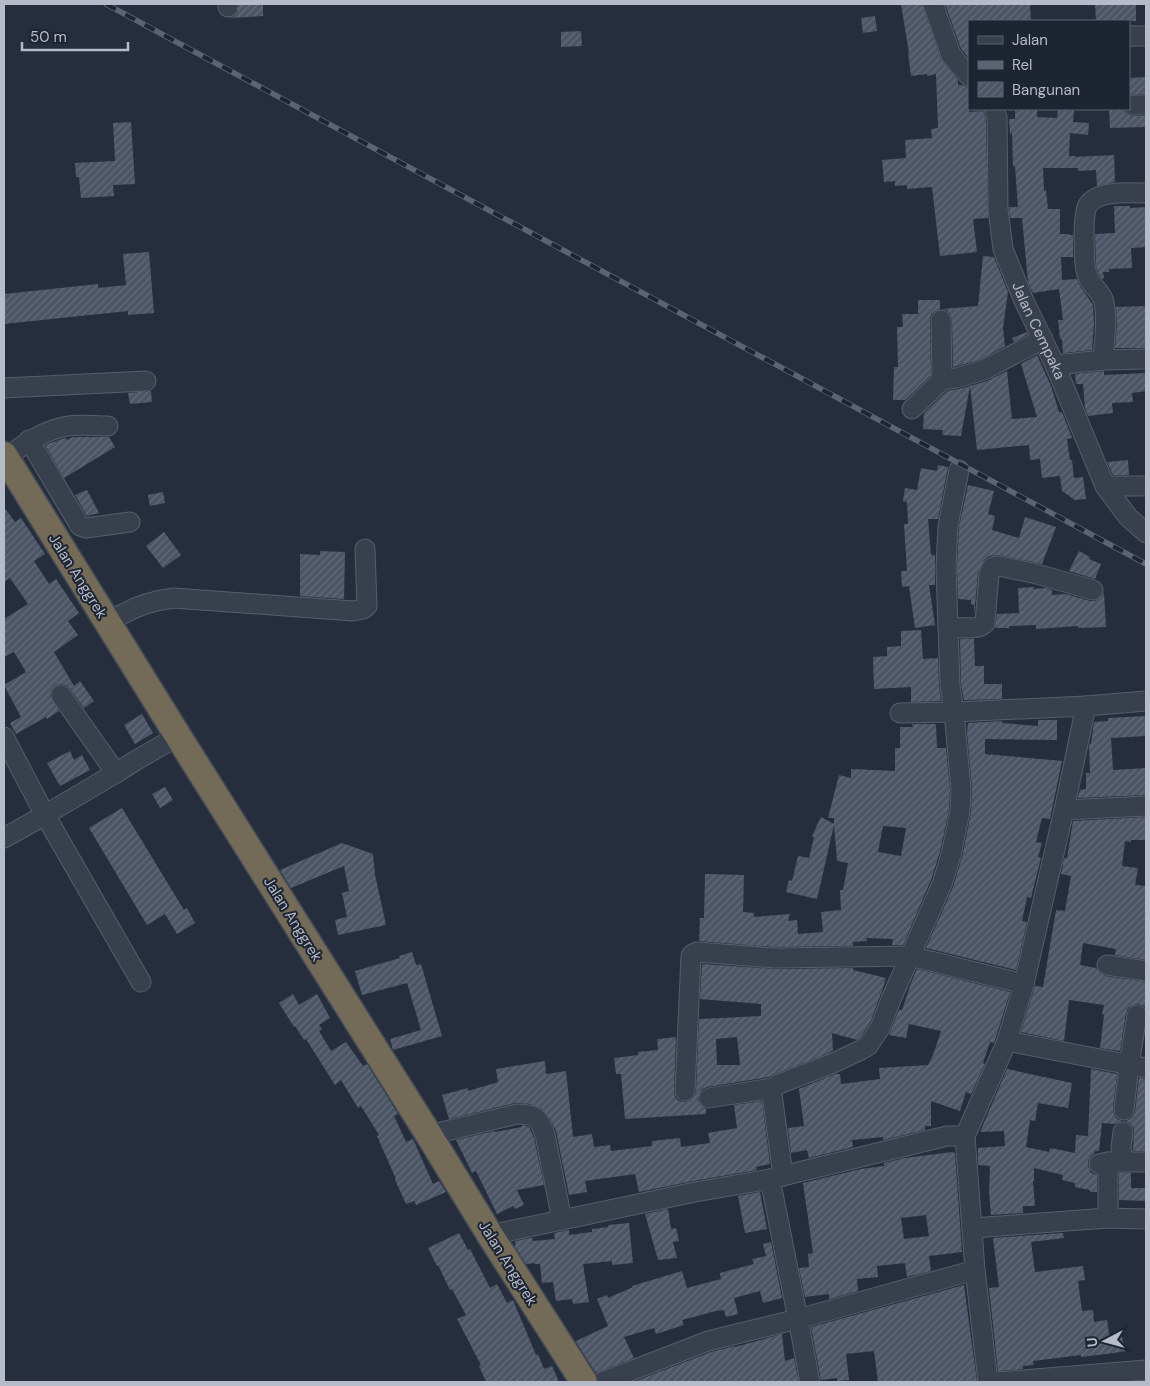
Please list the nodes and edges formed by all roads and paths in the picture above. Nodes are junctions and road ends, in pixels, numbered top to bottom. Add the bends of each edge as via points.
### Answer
1 (933, 4) edge
2 (1130, 36) edge
3 (1146, 36) edge
4 (968, 75) edge
5 (994, 110) edge
6 (1146, 193) edge
7 (941, 320) dead end
8 (1043, 339) junction
9 (1146, 358) edge
10 (1103, 360) junction
11 (1055, 364) junction
12 (942, 380) junction
13 (146, 381) dead end
14 (4, 388) edge
15 (912, 409) dead end
16 (108, 426) dead end
17 (29, 440) junction
18 (5, 457) edge
19 (959, 470) dead end
20 (1105, 486) junction
21 (1146, 486) edge
22 (130, 522) dead end
23 (1146, 532) edge
24 (365, 549) dead end
25 (1093, 590) dead end
26 (116, 617) junction
27 (948, 627) junction
28 (61, 695) dead end
29 (1146, 701) edge
30 (1086, 706) junction
31 (954, 712) junction
32 (900, 713) dead end
33 (178, 736) junction
34 (4, 737) edge
35 (116, 773) junction
36 (1146, 806) edge
37 (1064, 810) junction
38 (46, 815) junction
39 (4, 838) edge
40 (910, 956) junction
41 (1107, 965) dead end
42 (1146, 970) edge
43 (141, 982) dead end
44 (1024, 984) junction
45 (1137, 1015) dead end
46 (1007, 1041) junction
47 (1137, 1066) edge
48 (773, 1088) junction
49 (685, 1091) dead end
50 (709, 1098) dead end
51 (1124, 1110) dead end
52 (1123, 1132) dead end
53 (429, 1135) junction
54 (965, 1136) junction
55 (1146, 1162) edge
56 (1110, 1163) junction
57 (776, 1178) junction
58 (1108, 1218) junction
59 (1146, 1219) edge
60 (562, 1220) junction
61 (973, 1228) junction
62 (490, 1235) junction
63 (976, 1270) junction
64 (798, 1319) junction
65 (1146, 1370) edge
66 (584, 1382) edge
67 (602, 1382) edge
68 (810, 1382) edge
69 (988, 1382) edge
70 (998, 1382) edge

1 - 4 street via 951,55
2 - 3 street
5 - 8 street, Jalan Cempaka via 998,131 998,209 1003,249
6 - 10 street via 1097,197 1086,210 1087,276 1104,304
7 - 12 street
8 - 11 street, Jalan Cempaka
8 - 12 street via 984,370
9 - 10 street
10 - 11 street
11 - 20 street, Jalan Cempaka
12 - 15 street
13 - 14 street
16 - 17 street via 70,426 50,430
17 - 18 street
17 - 22 street via 80,526
18 - 26 highway, Jalan Anggrek
19 - 27 street via 948,526
20 - 21 street
20 - 23 street, Jalan Cempaka via 1128,518
24 - 26 street via 367,606 362,610 174,598 155,601
25 - 27 street via 995,566 989,574 983,626
26 - 33 highway, Jalan Anggrek
27 - 31 street
28 - 35 street
29 - 30 street
30 - 31 street
30 - 37 street
31 - 32 street
31 - 40 street via 960,811 942,884
33 - 35 street
33 - 53 highway, Jalan Anggrek
34 - 38 street
35 - 38 street
36 - 37 street
37 - 44 street
38 - 39 street
38 - 43 street
40 - 44 street
40 - 48 street via 880,1028 868,1046
40 - 49 street via 774,958 693,954
41 - 42 street
44 - 46 street
45 - 47 street
46 - 47 street
46 - 54 street
47 - 51 street
48 - 50 street
48 - 57 street
52 - 56 street via 1122,1147
53 - 60 street via 517,1114 530,1114 541,1124 545,1135
53 - 62 highway, Jalan Anggrek
54 - 57 street via 947,1136
54 - 61 street
55 - 56 street
56 - 58 street
57 - 60 street
57 - 64 street
58 - 59 street
58 - 61 street
60 - 62 street
61 - 63 street
62 - 66 highway, Jalan Anggrek
63 - 64 street
63 - 69 street
64 - 67 street via 708,1341
64 - 68 street
65 - 70 street

